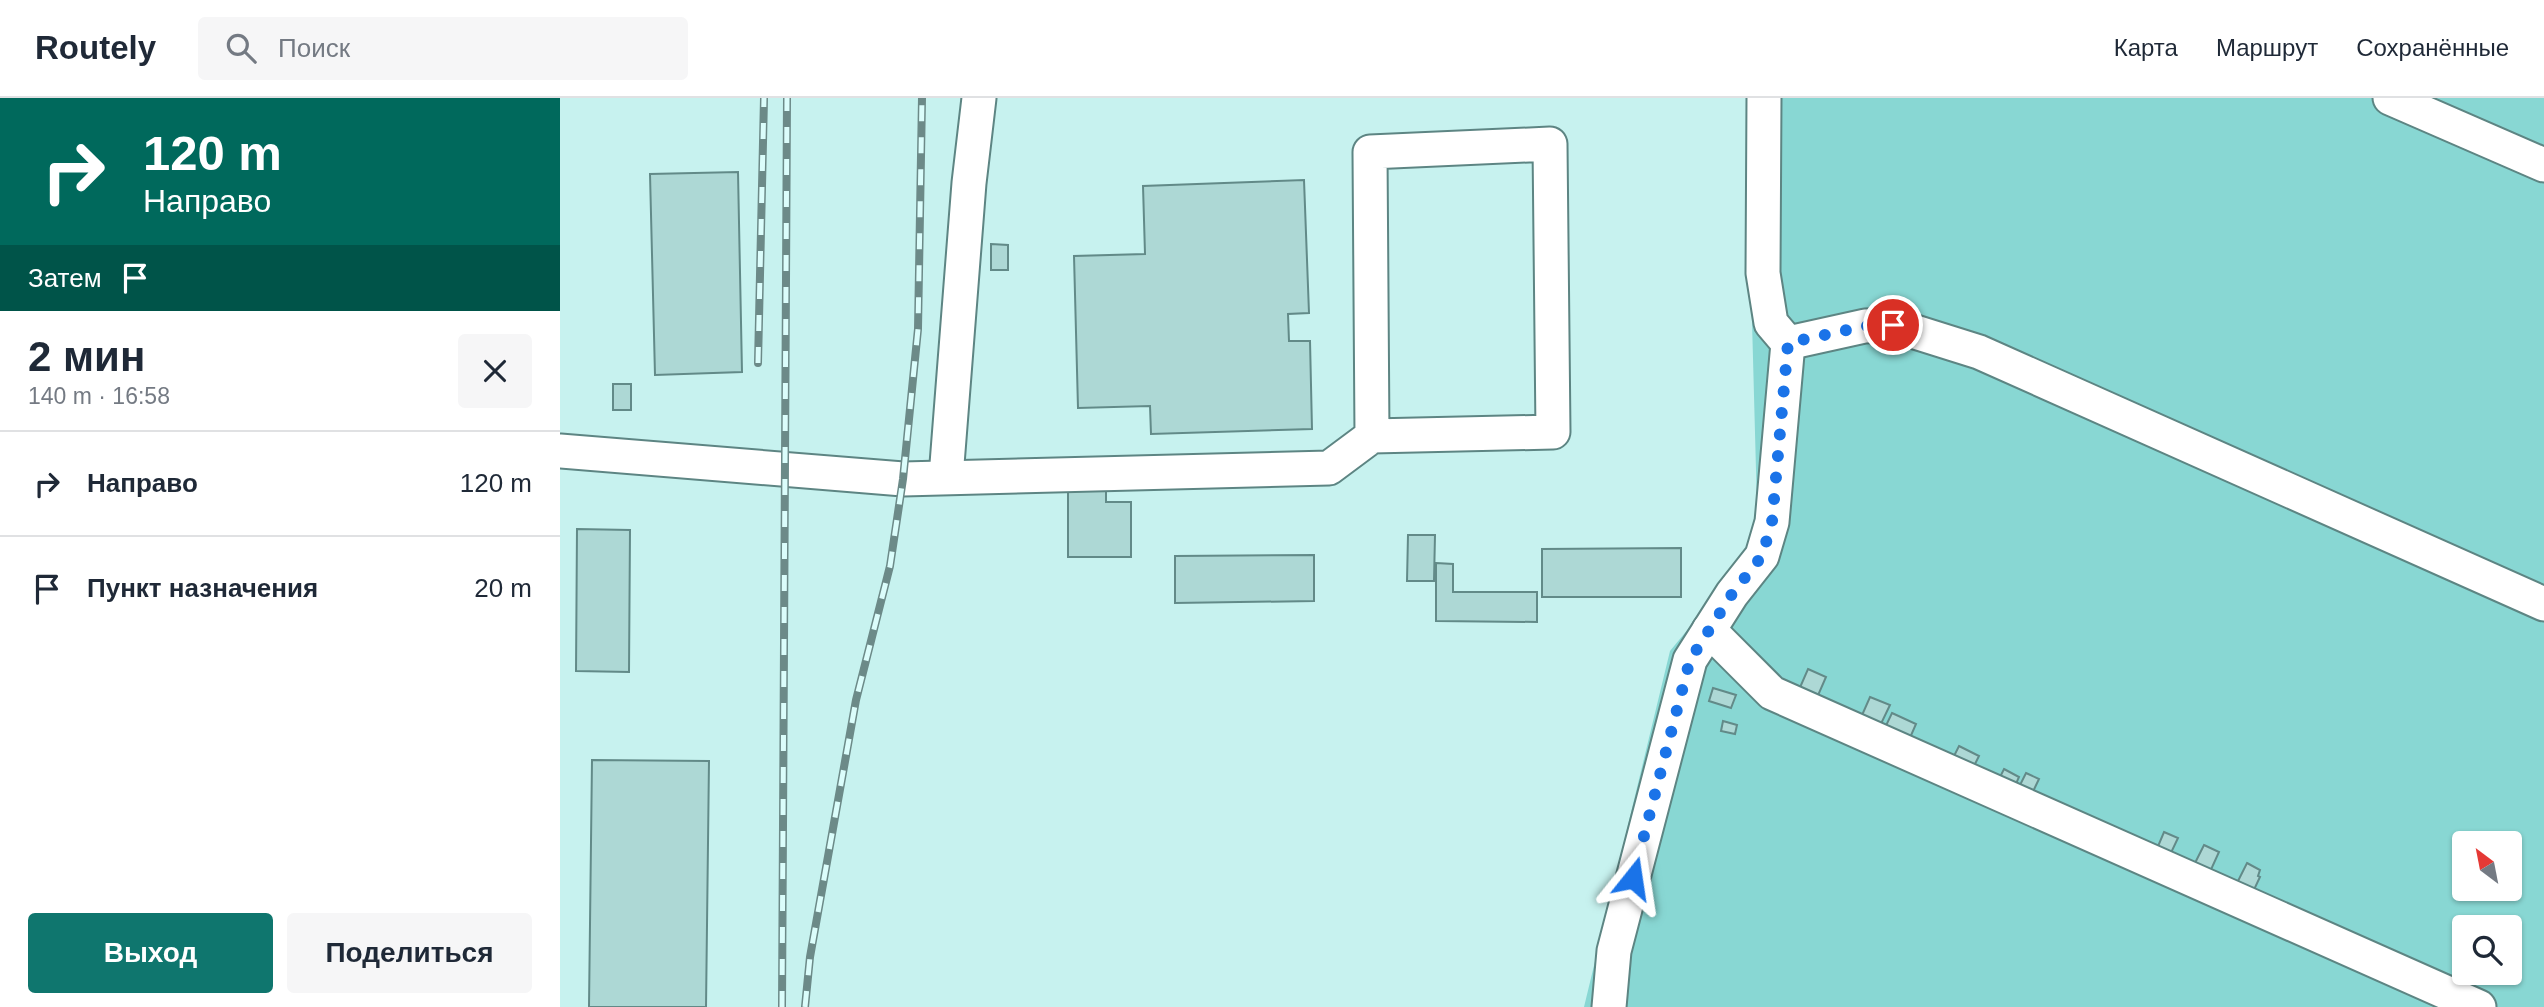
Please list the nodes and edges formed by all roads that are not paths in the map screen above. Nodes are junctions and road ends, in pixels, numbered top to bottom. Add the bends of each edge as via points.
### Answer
1 (979, 98) edge
2 (1764, 98) edge
3 (2390, 98) edge
4 (2544, 165) edge
5 (1788, 343) junction
6 (1373, 436) junction
7 (560, 451) edge
8 (946, 477) junction
9 (2544, 604) edge
10 (1709, 630) junction
11 (1609, 1007) edge
12 (2479, 1007) edge

1 - 8 lane
2 - 5 lane via 1763,273 1770,323
3 - 4 lane
5 - 9 lane via 1865,326 1893,325 1979,352
5 - 10 lane via 1772,522 1762,556
6 - 6 lane via 1370,152 1550,144 1553,432
6 - 8 lane via 1329,468
7 - 8 lane via 903,479
10 - 11 lane via 1690,660 1614,951
10 - 12 lane via 1772,693

